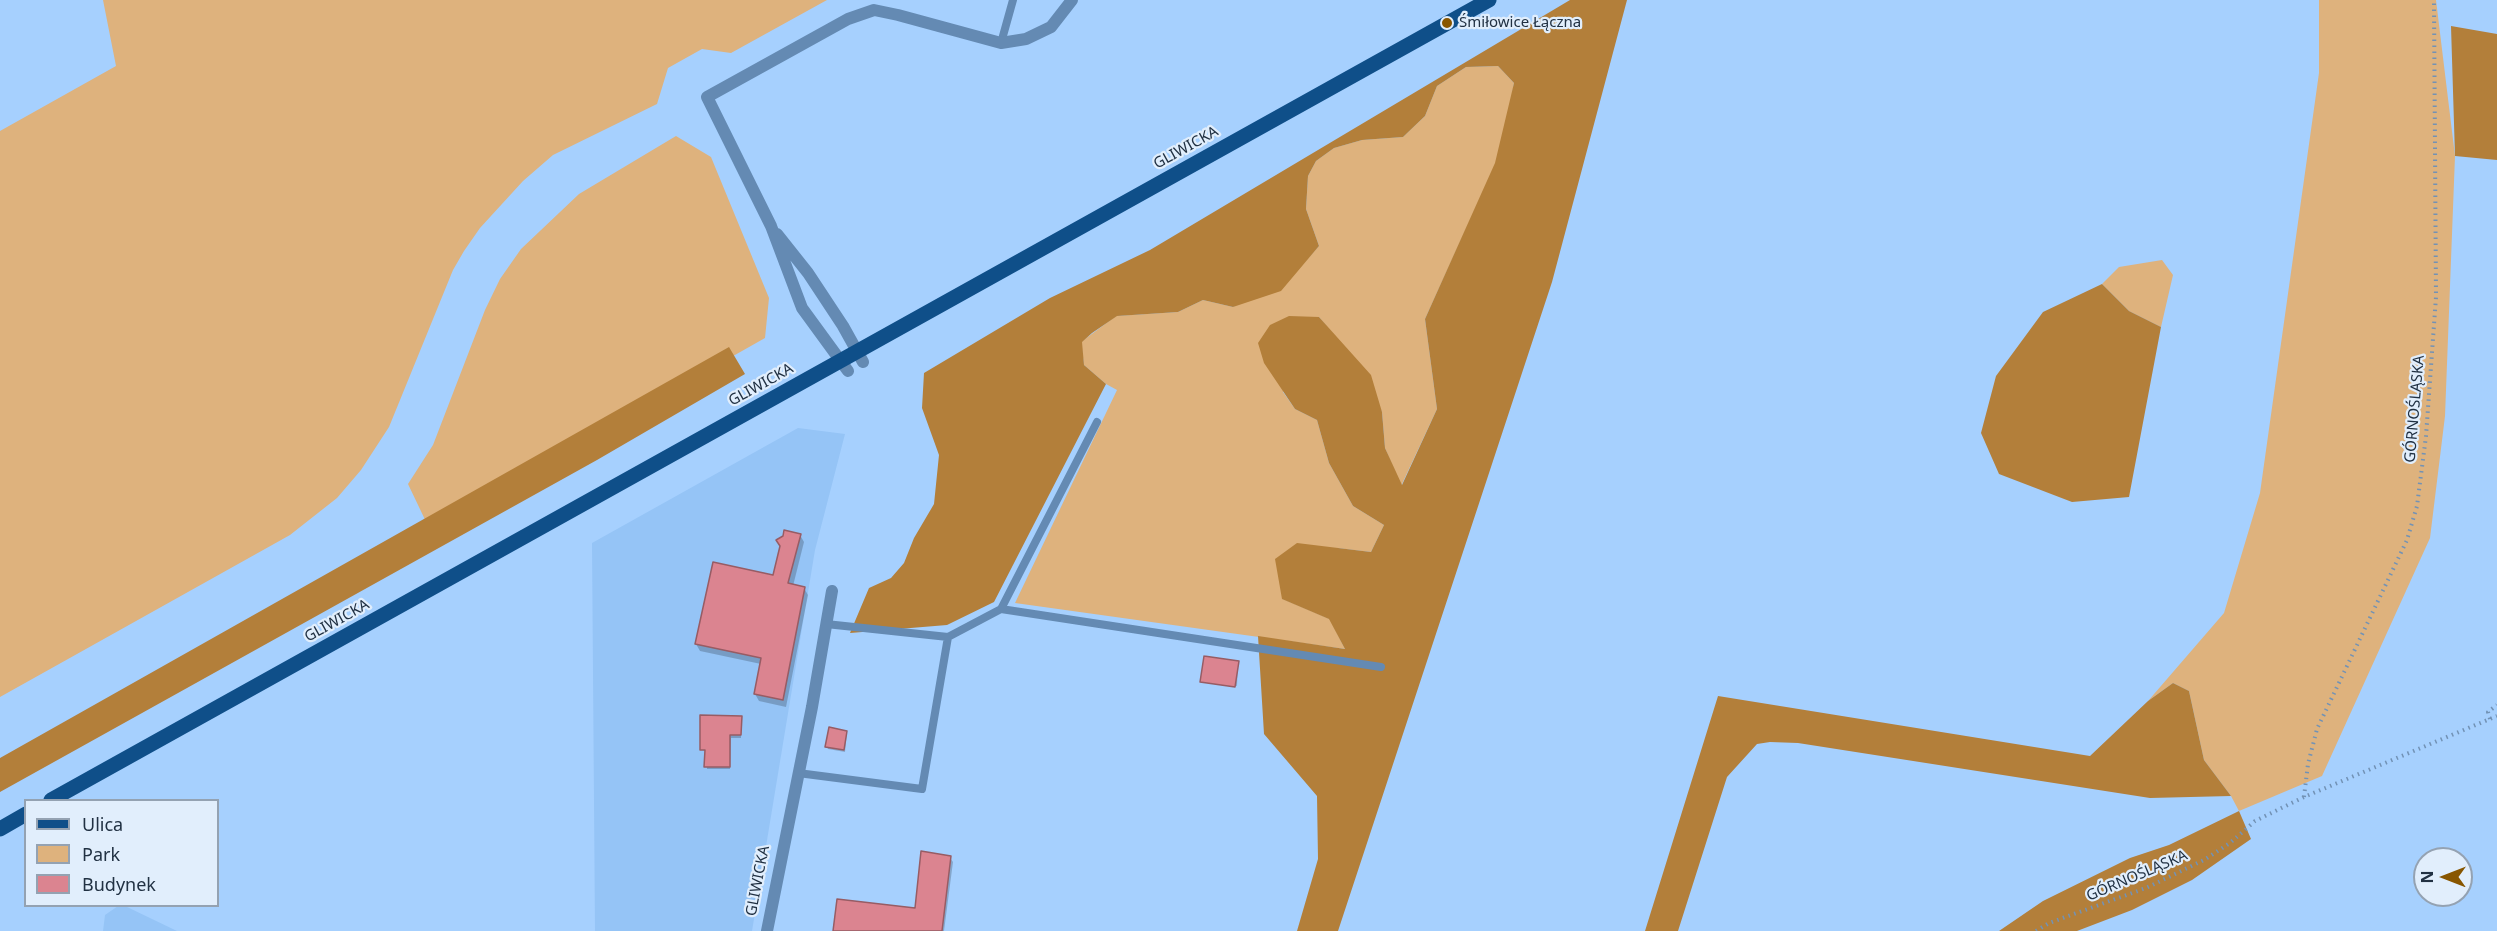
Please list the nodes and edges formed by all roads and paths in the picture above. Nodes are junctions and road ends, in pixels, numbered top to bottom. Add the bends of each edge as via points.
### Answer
1 (1013, 0) edge
2 (1072, 0) edge
3 (1490, 0) edge
4 (2434, 0) edge
5 (1000, 43) junction
6 (771, 226) junction
7 (860, 357) junction
8 (845, 366) junction
9 (1097, 422) dead end
10 (832, 591) dead end
11 (1001, 609) junction
12 (826, 624) junction
13 (948, 637) junction
14 (1381, 667) dead end
15 (2497, 705) edge
16 (2497, 716) edge
17 (2490, 719) junction
18 (798, 773) junction
19 (2304, 797) junction
20 (55, 799) edge
21 (24, 815) edge
22 (0, 829) edge
23 (767, 931) edge
24 (2036, 931) edge

1 - 5 lane
2 - 5 street via 1051,27 1026,39
3 - 7 main road, GLIWICKA
4 - 19 path, GÓRNOŚLĄSKA via 2436,297 2426,436 2416,506 2407,540 2316,729
5 - 6 street via 874,10 848,19 707,97
6 - 7 street via 808,273
6 - 8 street via 802,308
7 - 8 main road, GLIWICKA
8 - 20 main road, GLIWICKA
9 - 11 lane
10 - 12 street, GLIWICKA
11 - 13 lane
11 - 14 lane
12 - 13 lane
12 - 18 street, GLIWICKA
13 - 18 lane via 922,789
15 - 17 path via 2488,712
16 - 17 path, GÓRNOŚLĄSKA
17 - 19 path, GÓRNOŚLĄSKA
18 - 23 street, GLIWICKA
19 - 24 path, GÓRNOŚLĄSKA via 2255,821 2204,860 2146,888
21 - 22 main road

